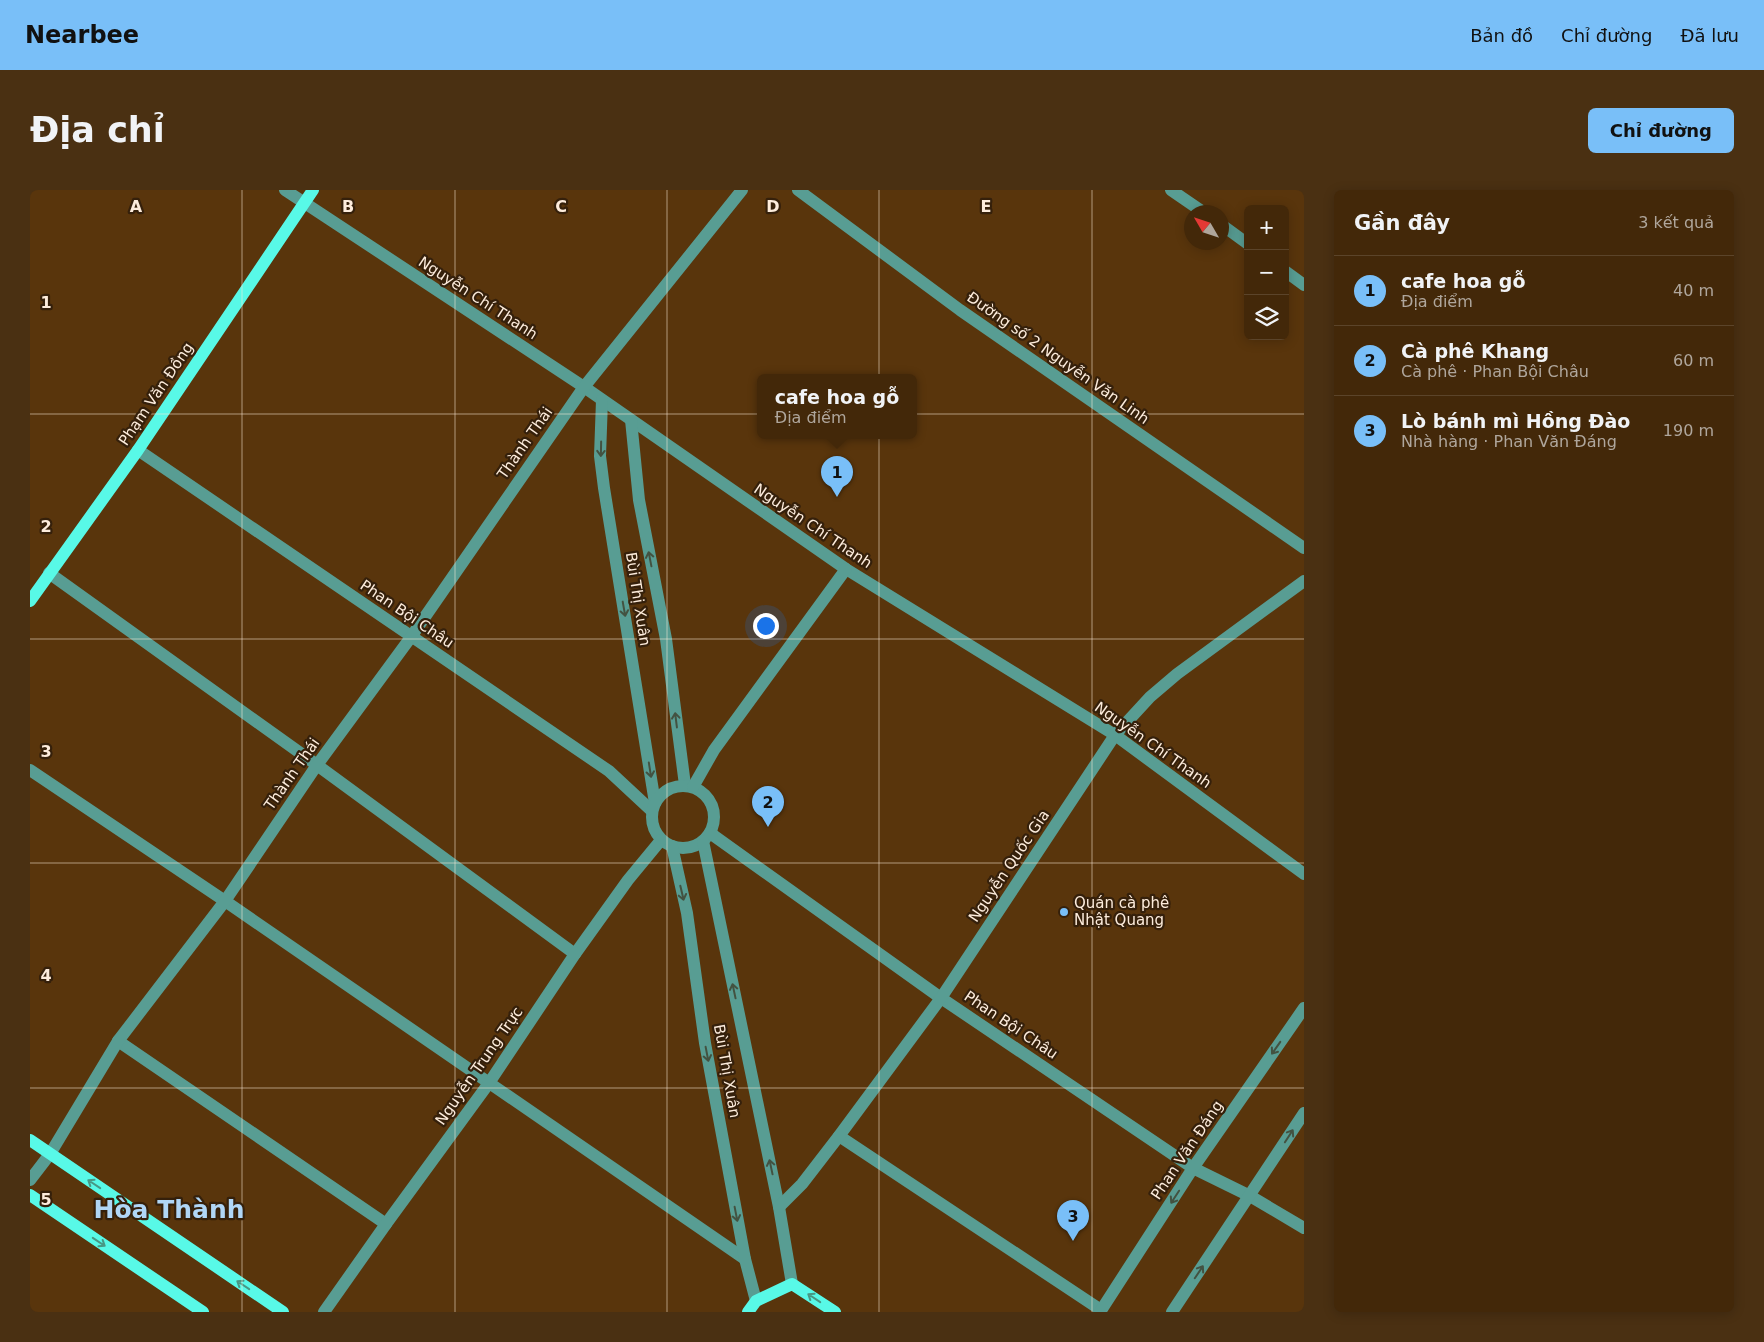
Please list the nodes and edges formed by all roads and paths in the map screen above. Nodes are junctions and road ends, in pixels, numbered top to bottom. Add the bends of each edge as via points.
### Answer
1 (285, 190) edge
2 (313, 190) edge
3 (742, 190) edge
4 (798, 190) edge
5 (1171, 190) edge
6 (304, 203) junction
7 (1193, 205) edge
8 (1229, 231) edge
9 (1244, 241) edge
10 (1289, 274) edge
11 (1304, 285) edge
12 (584, 387) junction
13 (602, 400) junction
14 (631, 420) junction
15 (138, 450) junction
16 (1304, 548) edge
17 (846, 569) junction
18 (49, 573) junction
19 (1304, 581) edge
20 (30, 600) edge
21 (411, 637) junction
22 (1115, 735) junction
23 (317, 766) junction
24 (30, 770) edge
25 (689, 786) junction
26 (654, 807) junction
27 (707, 837) junction
28 (667, 843) junction
29 (1304, 874) edge
30 (225, 901) junction
31 (575, 954) junction
32 (941, 998) junction
33 (1304, 1008) edge
34 (118, 1041) junction
35 (489, 1083) junction
36 (1304, 1113) edge
37 (839, 1136) junction
38 (30, 1140) edge
39 (50, 1154) junction
40 (1193, 1168) junction
41 (30, 1180) edge
42 (30, 1195) edge
43 (1250, 1196) junction
44 (779, 1207) junction
45 (386, 1224) junction
46 (1304, 1228) edge
47 (745, 1259) junction
48 (792, 1284) junction
49 (756, 1301) junction
50 (1101, 1311) edge
51 (203, 1312) edge
52 (283, 1312) edge
53 (324, 1312) edge
54 (748, 1312) edge
55 (835, 1312) edge
56 (1172, 1312) edge

1 - 6 street, Nguyễn Chí Thanh
2 - 6 main road, Phạm Văn Đồng
3 - 12 street, Thành Thái
4 - 16 street, Đường số 2 Nguyễn Văn Linh via 960,310
5 - 7 street
6 - 12 street, Nguyễn Chí Thanh
6 - 15 main road, Phạm Văn Đồng
8 - 9 street
10 - 11 street
12 - 13 street, Nguyễn Chí Thanh
12 - 21 street, Thành Thái
13 - 14 street, Nguyễn Chí Thanh
13 -> 26 street, Bùi Thị Xuân via 600,456 604,488
14 - 17 street, Nguyễn Chí Thanh
25 -> 14 street, Bùi Thị Xuân via 666,640 638,500
15 - 18 main road, Phạm Văn Đồng
15 - 21 street, Phan Bội Châu
17 - 22 street, Nguyễn Chí Thanh
17 - 25 street
18 - 20 main road, Phạm Văn Đồng
18 - 23 street
19 - 22 street, Nguyễn Quốc Gia via 1150,696
21 - 23 street, Thành Thái
21 - 26 street, Phan Bội Châu via 609,771
22 - 29 street, Nguyễn Chí Thanh
22 - 32 street, Nguyễn Quốc Gia
23 - 30 street, Thành Thái
23 - 31 street
24 - 30 street
25 - 26 street via 673,787 663,793
25 - 27 street via 705,794 713,806 714,819
26 - 28 street via 653,826
27 - 28 street via 693,846 682,848
27 - 32 street, Phan Bội Châu
44 -> 27 street, Bùi Thị Xuân
28 - 31 street, Nguyễn Trung Trực via 628,880
28 -> 47 street, Bùi Thị Xuân via 687,913 705,1043
30 - 34 street, Thành Thái
30 - 35 street
31 - 35 street, Nguyễn Trung Trực
32 - 37 street, Nguyễn Quốc Gia
32 - 40 street, Phan Bội Châu
33 -> 40 street, Phan Văn Đáng
34 - 39 street, Thành Thái
34 - 45 street
35 - 45 street, Nguyễn Trung Trực
35 - 47 street
43 -> 36 street
37 - 44 street, Nguyễn Quốc Gia via 802,1184
37 - 50 street
38 - 39 main road
39 - 41 street, Thành Thái
52 -> 39 main road
40 - 43 street, Phan Bội Châu
40 -> 50 street, Phan Văn Đáng
42 -> 51 main road
43 - 46 street, Phan Bội Châu
56 -> 43 street
44 - 48 street, Bùi Thị Xuân
45 - 53 street, Nguyễn Trung Trực
47 - 49 street, Bùi Thị Xuân
48 - 49 main road
55 -> 48 main road
49 - 54 main road

